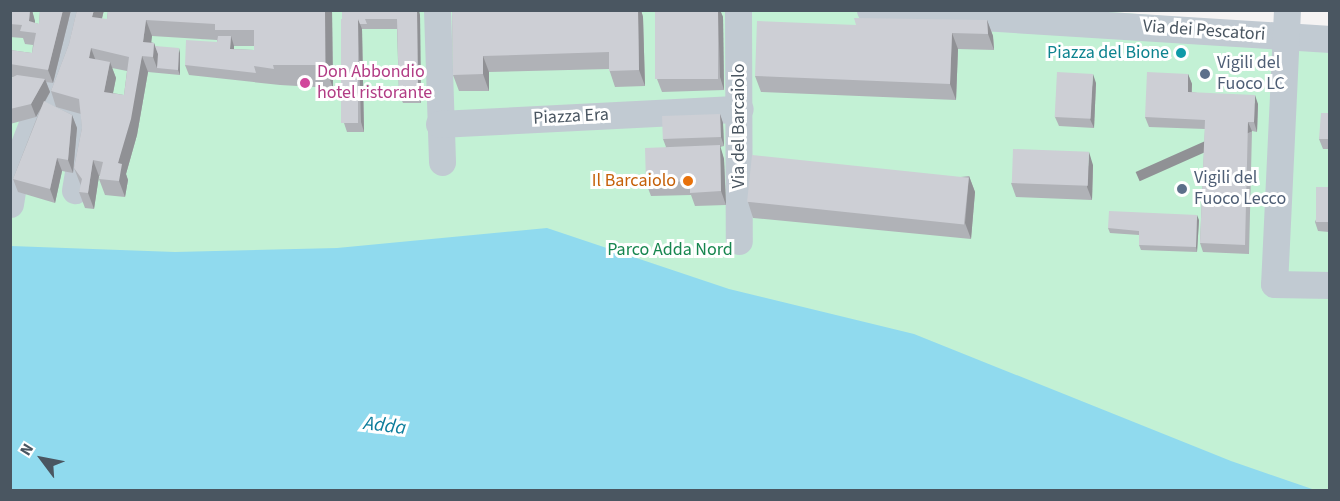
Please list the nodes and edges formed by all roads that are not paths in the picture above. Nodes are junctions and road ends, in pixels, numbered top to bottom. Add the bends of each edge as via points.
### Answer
1 (76, 10) edge
2 (437, 10) edge
3 (738, 10) edge
4 (870, 10) edge
5 (1287, 24) edge
6 (1329, 39) edge
7 (39, 105) junction
8 (740, 109) junction
9 (439, 124) junction
10 (442, 162) dead end
11 (12, 189) edge
12 (75, 190) edge
13 (739, 241) dead end
14 (1329, 285) edge

1 - 7 street
2 - 9 street
3 - 8 street, Via del Barcaiolo
4 - 5 street, Via dei Pescatori
5 - 6 street, Via dei Pescatori
5 - 14 street via 1274,284
7 - 11 street via 16,165
7 - 12 street via 79,123 84,137
8 - 9 street, Piazza Era
8 - 13 street, Via del Barcaiolo
9 - 10 street

